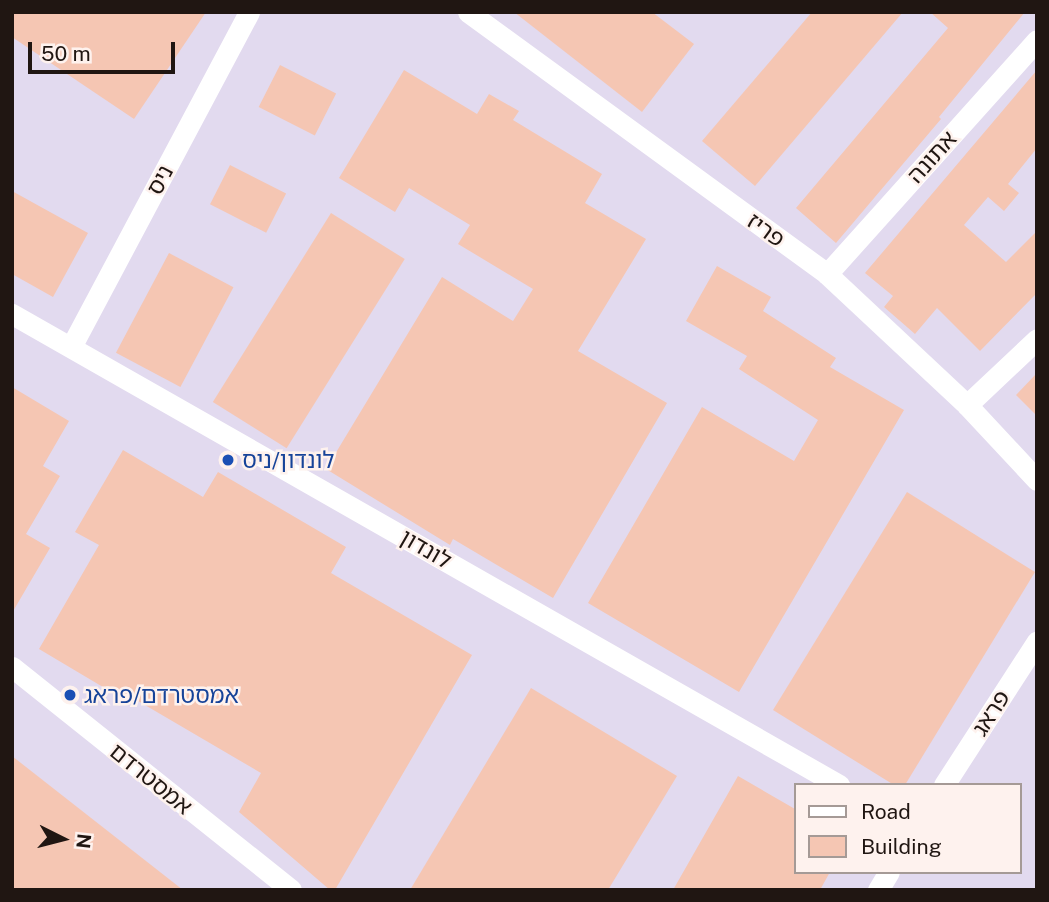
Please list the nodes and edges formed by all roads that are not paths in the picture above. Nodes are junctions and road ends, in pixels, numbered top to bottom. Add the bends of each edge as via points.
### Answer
1 (249, 12) edge
2 (468, 12) edge
3 (1037, 40) edge
4 (827, 274) junction
5 (12, 314) edge
6 (1037, 339) edge
7 (71, 347) junction
8 (967, 405) junction
9 (1037, 480) edge
10 (1037, 640) edge
11 (12, 667) edge
12 (835, 783) edge
13 (945, 783) edge
14 (888, 874) edge
15 (291, 890) edge
16 (878, 890) edge

1 - 7 street, ניס
2 - 4 street, פריז
3 - 4 street, אתונה
4 - 8 street, פריז
5 - 7 street, לונדון
6 - 8 street
7 - 12 street, לונדון
8 - 9 street, פריז
10 - 13 street, פראג
11 - 15 street, אמסטרדם
14 - 16 street

